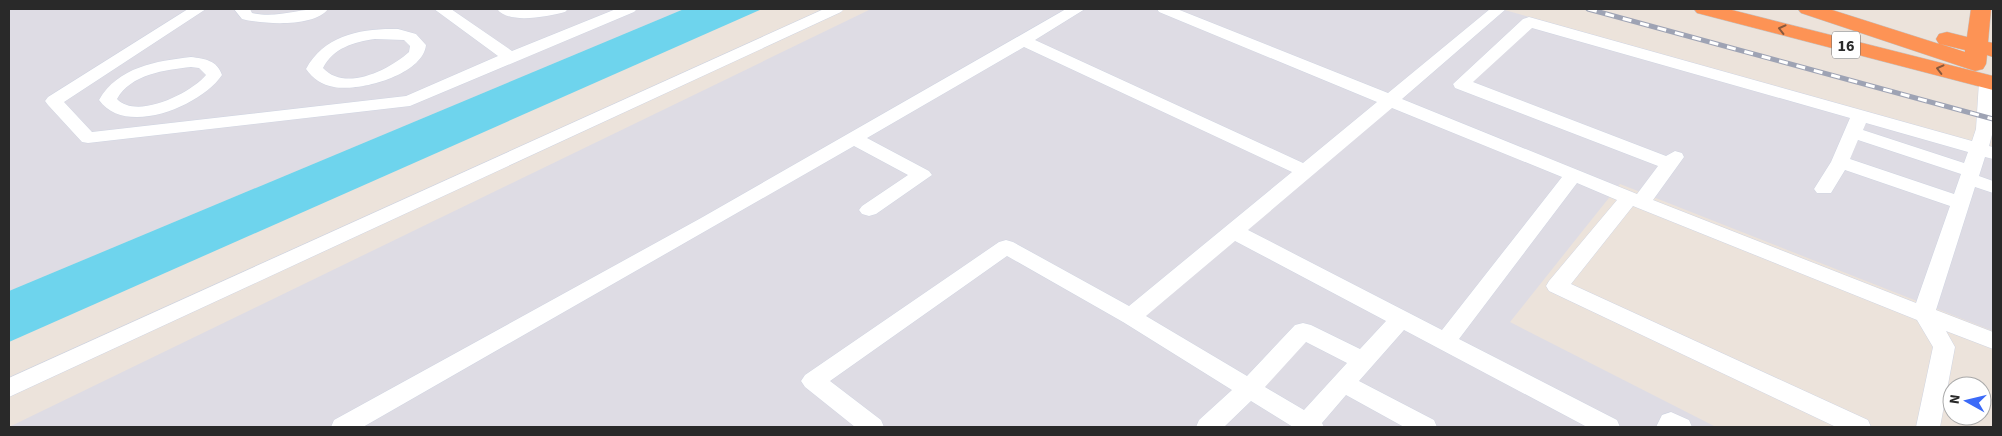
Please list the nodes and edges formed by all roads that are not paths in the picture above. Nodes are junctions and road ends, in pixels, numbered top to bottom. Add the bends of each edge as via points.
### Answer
1 (198, 9) edge
2 (242, 9) edge
3 (320, 9) edge
4 (441, 9) edge
5 (505, 9) edge
6 (560, 9) edge
7 (629, 9) edge
8 (836, 9) edge
9 (1077, 9) edge
10 (1164, 9) edge
11 (1500, 9) edge
12 (1704, 9) edge
13 (1808, 9) edge
14 (1824, 9) edge
15 (1981, 9) edge
16 (1022, 40) junction
17 (510, 56) junction
18 (1987, 65) edge
19 (314, 69) joint
20 (108, 100) joint
21 (1391, 100) junction
22 (1857, 124) junction
23 (854, 138) junction
24 (1986, 151) edge
25 (1840, 162) junction
26 (1305, 171) junction
27 (1574, 175) junction
28 (1970, 175) junction
29 (1993, 187) edge
30 (1824, 189) dead end
31 (1636, 199) junction
32 (1962, 203) junction
33 (869, 210) dead end
34 (1233, 231) junction
35 (1924, 313) junction
36 (1131, 317) junction
37 (1401, 319) junction
38 (1993, 341) edge
39 (1445, 342) junction
40 (1363, 361) junction
41 (1343, 383) junction
42 (9, 388) edge
43 (1249, 389) junction
44 (1309, 425) edge
45 (343, 427) edge
46 (872, 427) edge
47 (1208, 427) edge
48 (1425, 427) edge
49 (1608, 427) edge
50 (1668, 427) edge
51 (1680, 427) edge
52 (1859, 427) edge
53 (1928, 427) edge

1 - 17 street via 54,101 88,138 410,101
2 - 3 street via 247,16 270,20
4 - 17 street
5 - 6 street via 532,14
7 - 17 street
8 - 42 street
9 - 16 street
10 - 21 street
11 - 21 street
18 -> 12 highway, 16
13 - 18 highway, 16
14 - 18 highway, 16
15 - 18 highway
16 - 23 street
16 - 26 street
18 - 24 street
19 - 19 street via 316,61 325,52 354,38 398,34 410,37 418,45 417,53 410,61 385,75 367,80 327,81
20 - 20 street via 120,84 159,66 191,62 204,64 212,69 214,75 210,83 196,94 161,108 130,111 117,108
21 - 26 street
21 - 27 street
22 - 24 street
22 - 25 street
22 - 28 street
22 - 31 street via 1529,22 1461,84 1673,160
23 - 33 street via 922,175
23 - 45 street
24 - 28 street
25 - 30 street
25 - 32 street
26 - 34 street
27 - 31 street
27 - 39 street
28 - 29 street
28 - 32 street
31 - 35 street
31 - 52 street via 1557,286
32 - 35 street
34 - 36 street
34 - 37 street
35 - 38 street
35 - 53 street via 1944,348
36 - 43 street
36 - 46 street via 1006,247 813,382
37 - 39 street
37 - 40 street
39 - 49 street
40 - 41 street
40 - 43 street via 1303,331
41 - 44 street
41 - 48 street
43 - 44 street
43 - 47 street
50 - 51 street via 1671,422

